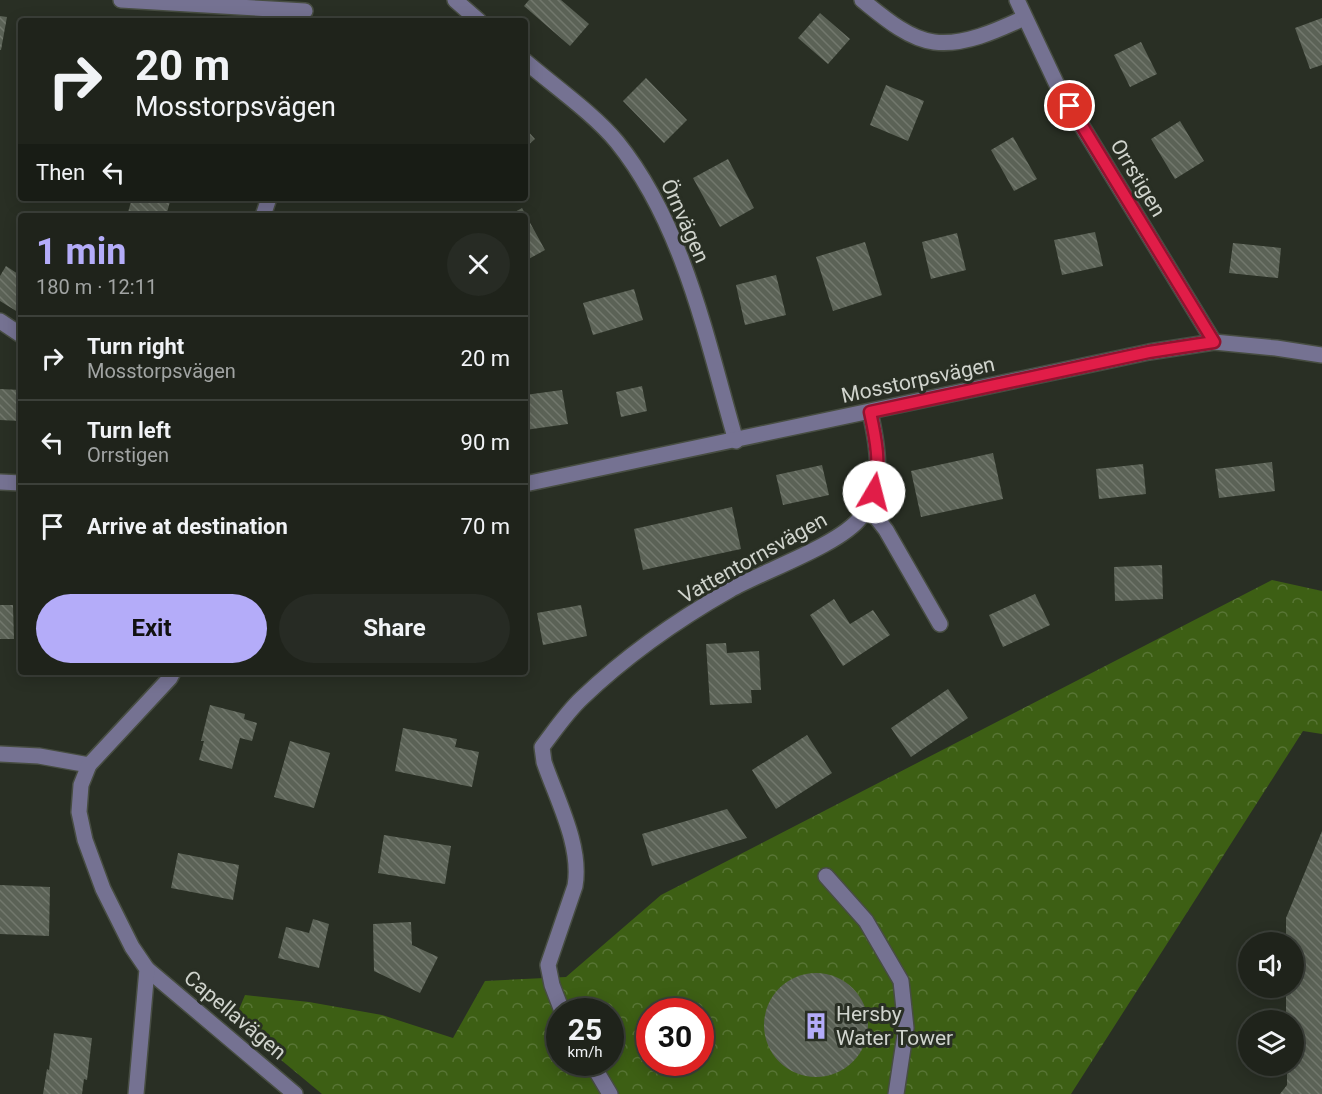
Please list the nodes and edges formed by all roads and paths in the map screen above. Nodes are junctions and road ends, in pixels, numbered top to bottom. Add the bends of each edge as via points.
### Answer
1 (121, 0) edge
2 (455, 0) edge
3 (862, 0) edge
4 (1017, 0) edge
5 (305, 11) edge
6 (476, 18) edge
7 (1024, 18) junction
8 (528, 64) edge
9 (0, 321) edge
10 (18, 333) edge
11 (1214, 342) junction
12 (1322, 355) edge
13 (870, 412) junction
14 (736, 441) junction
15 (0, 482) edge
16 (18, 483) edge
17 (528, 483) edge
18 (868, 507) junction
19 (939, 624) dead end
20 (172, 675) edge
21 (0, 754) edge
22 (89, 765) junction
23 (826, 876) dead end
24 (147, 969) junction
25 (557, 998) edge
26 (599, 1076) edge
27 (136, 1094) edge
28 (295, 1094) edge
29 (610, 1094) edge
30 (896, 1094) edge

1 - 5 street
2 - 6 street
3 - 7 street via 915,36 935,42 994,32
4 - 7 street, Orrstigen
7 - 11 street, Orrstigen via 1064,96
8 - 14 street, Örnvägen via 616,141 660,208 688,281
9 - 10 street
11 - 12 street, Mosstorpsvägen
11 - 13 street, Mosstorpsvägen via 1149,352
13 - 14 street, Mosstorpsvägen
13 - 18 street, Vattentornsvägen via 878,461
14 - 17 street, Mosstorpsvägen
15 - 16 street
18 - 19 street via 886,530
18 - 25 street, Vattentornsvägen via 860,519 836,538 729,590 644,646 582,698 542,747 576,852 575,886 548,965
20 - 22 street
21 - 22 street
22 - 24 street, Capellavägen via 81,784 79,812 85,840 103,889
23 - 30 street via 866,921 901,981 906,1028
24 - 27 street
24 - 28 street, Capellavägen
26 - 29 street

